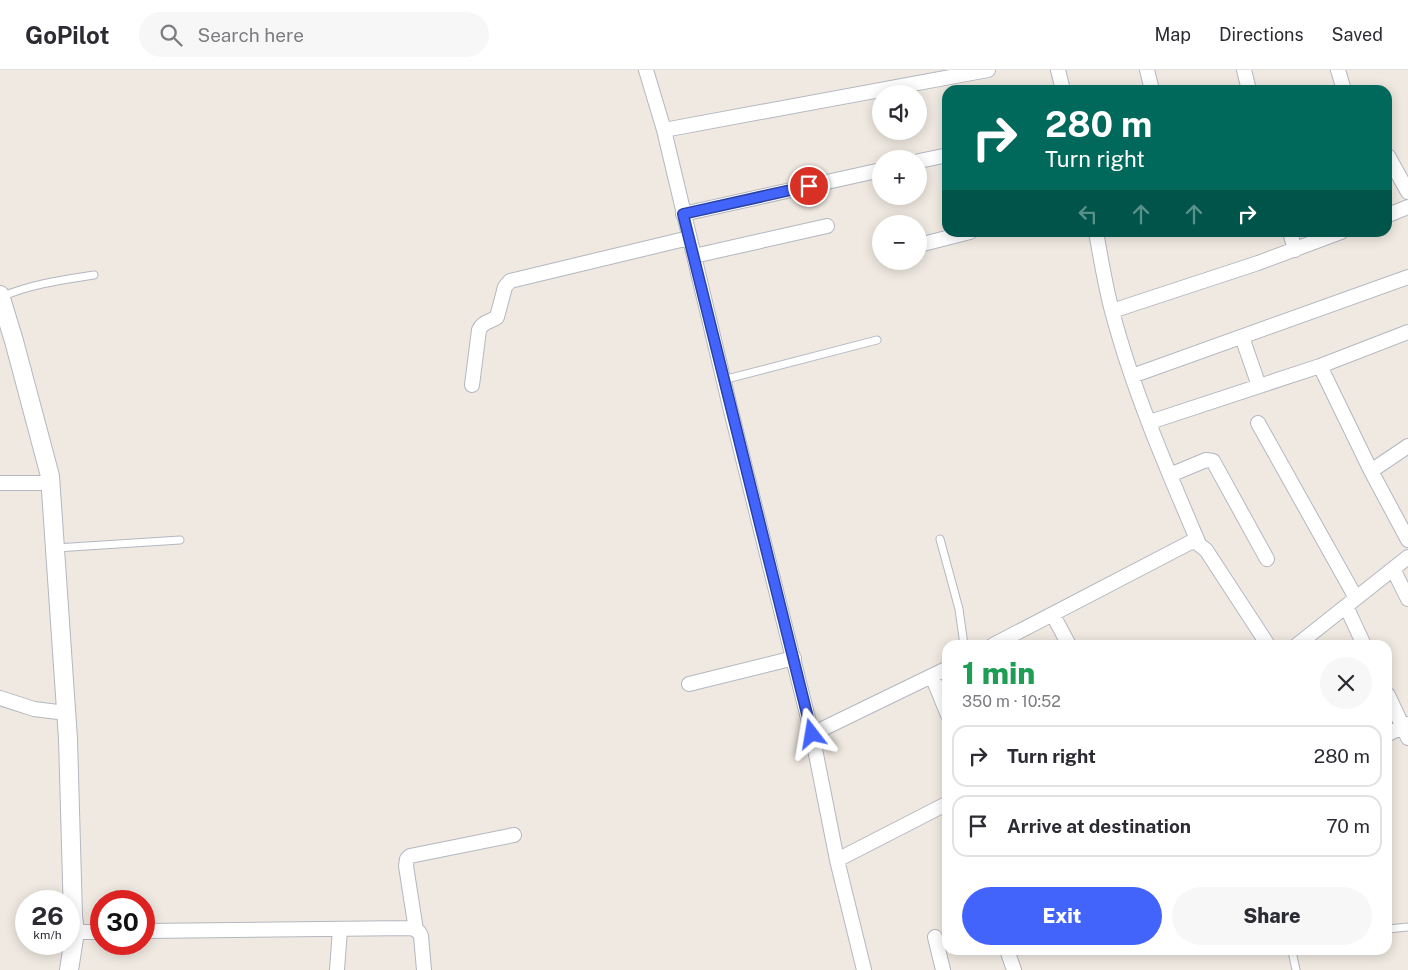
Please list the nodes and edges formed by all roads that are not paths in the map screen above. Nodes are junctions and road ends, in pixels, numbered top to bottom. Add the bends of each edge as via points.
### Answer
1 (646, 70) edge
2 (988, 70) edge
3 (1058, 70) edge
4 (1147, 70) edge
5 (1244, 70) edge
6 (1338, 70) edge
7 (1062, 85) edge
8 (1151, 85) edge
9 (1248, 85) edge
10 (1342, 85) edge
11 (664, 130) junction
12 (942, 156) edge
13 (927, 160) edge
14 (1392, 163) edge
15 (872, 172) edge
16 (1408, 192) edge
17 (683, 214) junction
18 (827, 226) dead end
19 (950, 237) edge
20 (1097, 237) edge
21 (1291, 237) edge
22 (1328, 237) edge
23 (689, 238) junction
24 (927, 243) edge
25 (1295, 250) junction
26 (694, 256) junction
27 (94, 275) dead end
28 (1408, 278) edge
29 (0, 296) edge
30 (1112, 311) junction
31 (1408, 332) edge
32 (1242, 337) junction
33 (877, 340) dead end
34 (1320, 366) junction
35 (1132, 376) junction
36 (723, 380) junction
37 (472, 385) dead end
38 (1259, 386) junction
39 (1150, 422) junction
40 (1258, 423) dead end
41 (1408, 446) edge
42 (1371, 471) junction
43 (1170, 475) junction
44 (0, 483) edge
45 (50, 483) junction
46 (940, 539) dead end
47 (180, 540) dead end
48 (1408, 540) edge
49 (1199, 544) junction
50 (55, 548) junction
51 (1408, 557) edge
52 (1267, 559) dead end
53 (1393, 568) junction
54 (1408, 599) edge
55 (1351, 602) junction
56 (1053, 615) junction
57 (963, 640) edge
58 (1003, 640) edge
59 (1066, 640) edge
60 (1265, 640) edge
61 (1304, 640) edge
62 (1362, 640) edge
63 (794, 658) junction
64 (942, 671) edge
65 (932, 676) junction
66 (689, 684) dead end
67 (0, 698) edge
68 (942, 700) edge
69 (1392, 703) edge
70 (66, 713) junction
71 (1406, 730) edge
72 (1392, 733) edge
73 (812, 734) junction
74 (942, 807) edge
75 (514, 836) dead end
76 (838, 860) junction
77 (72, 890) edge
78 (1408, 927) edge
79 (340, 929) junction
80 (1392, 929) edge
81 (416, 930) junction
82 (155, 931) edge
83 (935, 937) dead end
84 (71, 955) edge
85 (1009, 955) edge
86 (1293, 955) edge
87 (861, 969) edge
88 (69, 970) edge
89 (337, 970) edge
90 (424, 970) edge
91 (943, 970) edge
92 (1014, 970) edge
93 (1296, 970) edge

1 - 11 street
2 - 11 street
3 - 7 street
4 - 8 street
5 - 9 street
6 - 10 street
11 - 17 street
12 - 13 street
14 - 16 street
15 - 17 street
17 - 23 street
18 - 26 street
19 - 24 street
20 - 30 street
21 - 25 street
22 - 25 street
23 - 26 street
23 - 37 street via 510,281 505,287 497,317 484,323 480,330
25 - 30 street
26 - 36 street
27 - 29 lane via 37,284
28 - 32 street
29 - 45 street
30 - 35 street
31 - 34 street
32 - 35 street
32 - 38 street
33 - 36 lane
34 - 38 street
34 - 42 street
35 - 39 street
36 - 63 street
38 - 39 street
39 - 43 street
40 - 55 street
41 - 42 street
42 - 48 street
43 - 49 street
43 - 52 street via 1206,460 1213,461
44 - 45 street
45 - 50 street
46 - 57 lane via 959,610
47 - 50 lane
49 - 56 street via 1187,543
49 - 60 street
50 - 70 street
51 - 53 street
53 - 54 street
53 - 55 street
55 - 61 street
55 - 62 street
56 - 58 street
56 - 59 street
63 - 66 street
63 - 73 street
64 - 65 street
65 - 68 street
65 - 73 street
67 - 70 street via 34,709
69 - 71 street
70 - 77 street
71 - 72 street
73 - 76 street
74 - 76 street
75 - 81 street via 410,856 406,866
76 - 87 street
78 - 80 lane
79 - 81 street via 408,927
79 - 82 street
79 - 89 street
81 - 90 street via 421,936
83 - 91 street
84 - 88 street
85 - 92 street
86 - 93 lane

